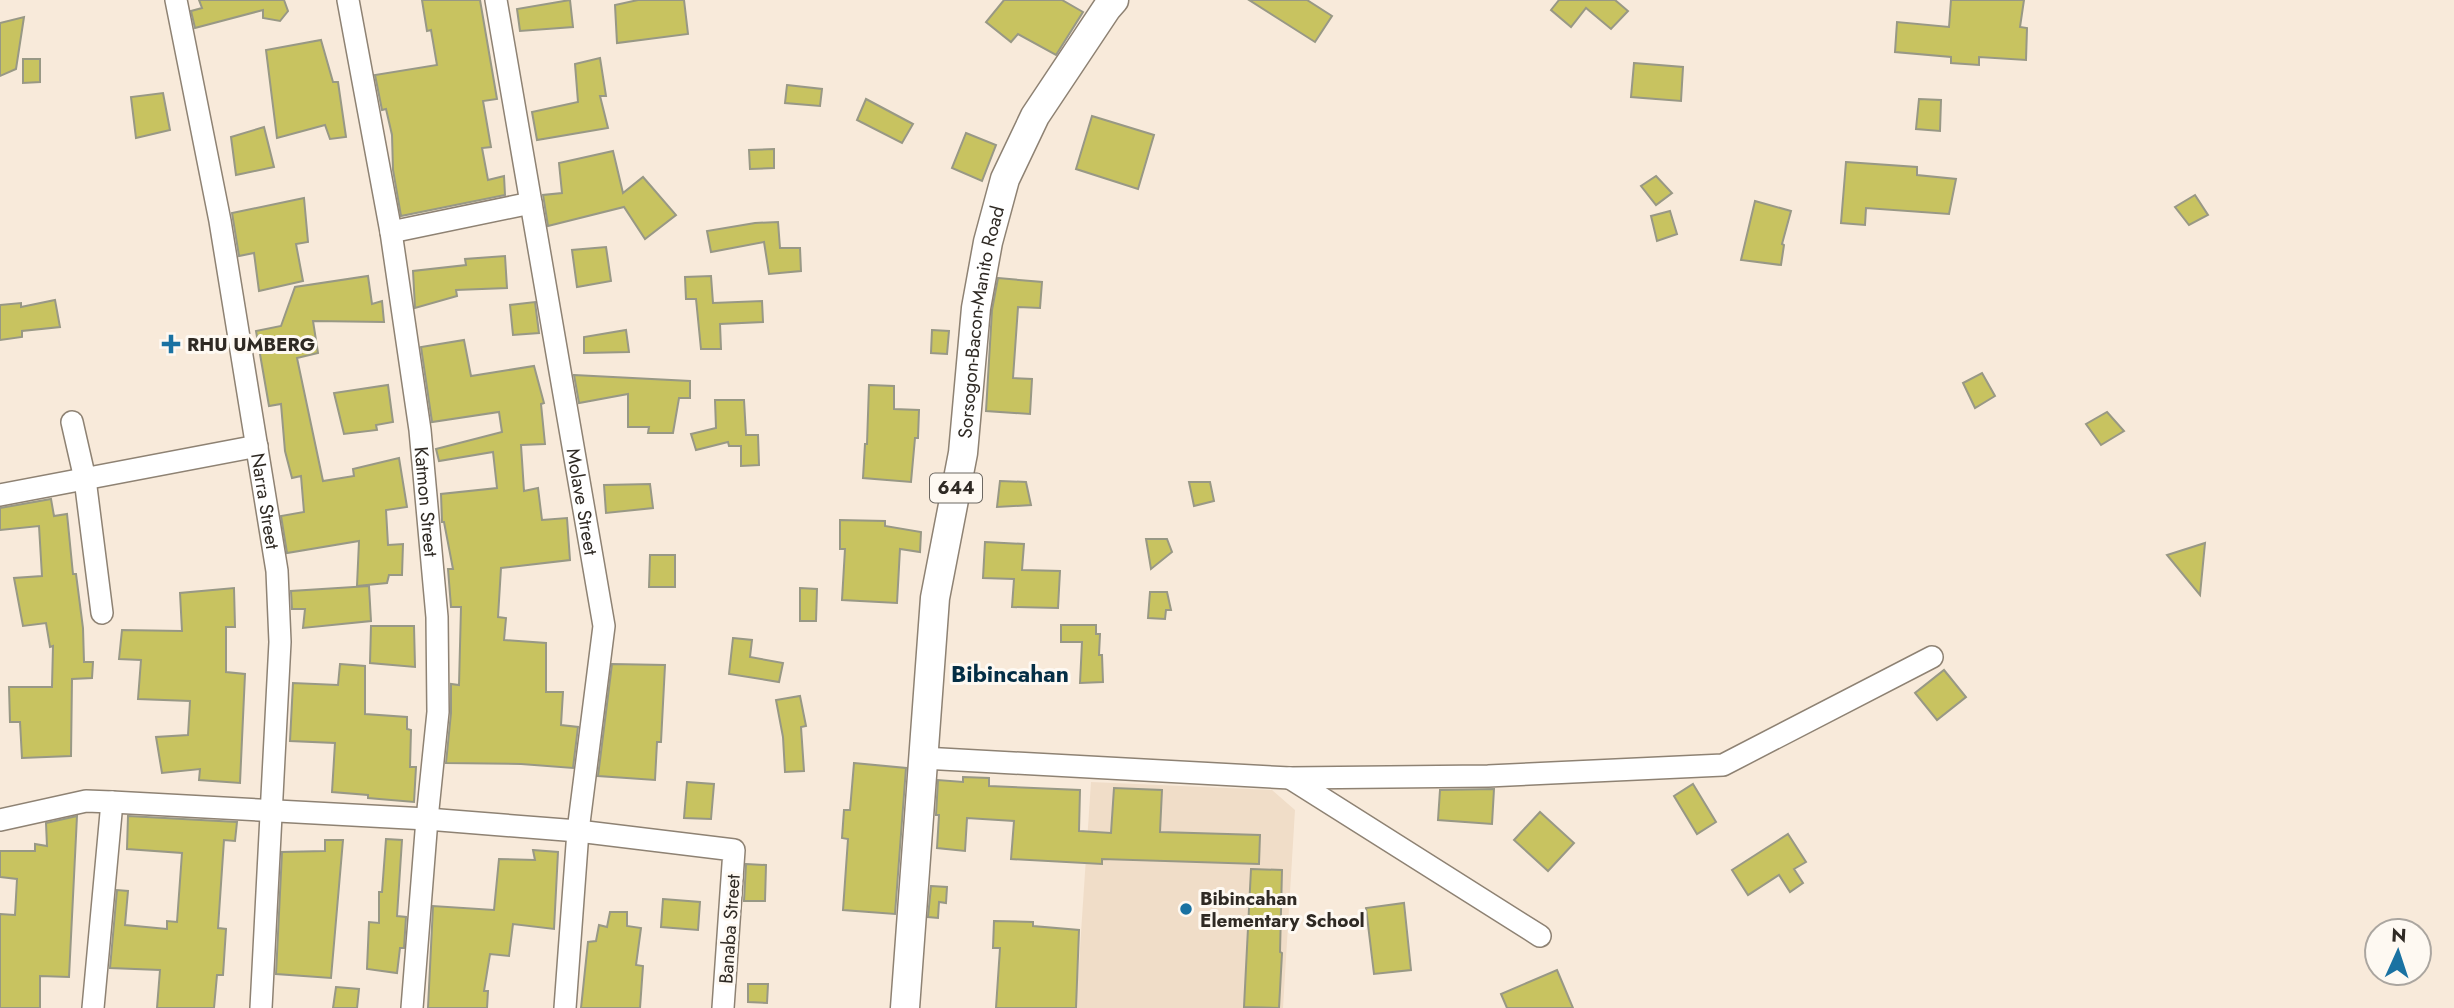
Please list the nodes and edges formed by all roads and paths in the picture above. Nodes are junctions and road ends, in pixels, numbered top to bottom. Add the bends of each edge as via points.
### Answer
1 (176, 0) edge
2 (348, 0) edge
3 (496, 0) edge
4 (1106, 3) edge
5 (531, 203) junction
6 (391, 232) junction
7 (72, 422) dead end
8 (257, 446) junction
9 (85, 479) junction
10 (0, 495) edge
11 (102, 613) dead end
12 (1932, 657) dead end
13 (923, 758) junction
14 (1290, 778) junction
15 (112, 802) junction
16 (272, 810) junction
17 (427, 819) junction
18 (0, 820) edge
19 (578, 831) junction
20 (1540, 936) dead end
21 (93, 1008) edge
22 (261, 1008) edge
23 (412, 1008) edge
24 (565, 1008) edge
25 (723, 1008) edge
26 (905, 1008) edge

1 - 8 street, Narra Street via 220,221
2 - 6 street, Katmon Street
3 - 5 street, Molave Street
4 - 13 main road, Sorsogon-Bacon-Manito Road / 644 via 1035,116 1005,179 988,242 976,309 963,453 935,598
5 - 6 street
5 - 19 street, Molave Street via 604,626
6 - 17 street, Katmon Street via 420,430 437,617 438,712
7 - 9 street
8 - 9 street
8 - 16 street, Narra Street via 277,571 280,642
9 - 10 street
9 - 11 street
12 - 14 street via 1723,765 1501,776
13 - 14 street
13 - 26 main road, Sorsogon-Bacon-Manito Road / 644
14 - 20 street
15 - 16 street
15 - 18 street via 86,801
15 - 21 street
16 - 17 street
16 - 22 street, Narra Street
17 - 19 street
17 - 23 street, Katmon Street
19 - 24 street, Molave Street
19 - 25 street, Banaba Street via 734,850

